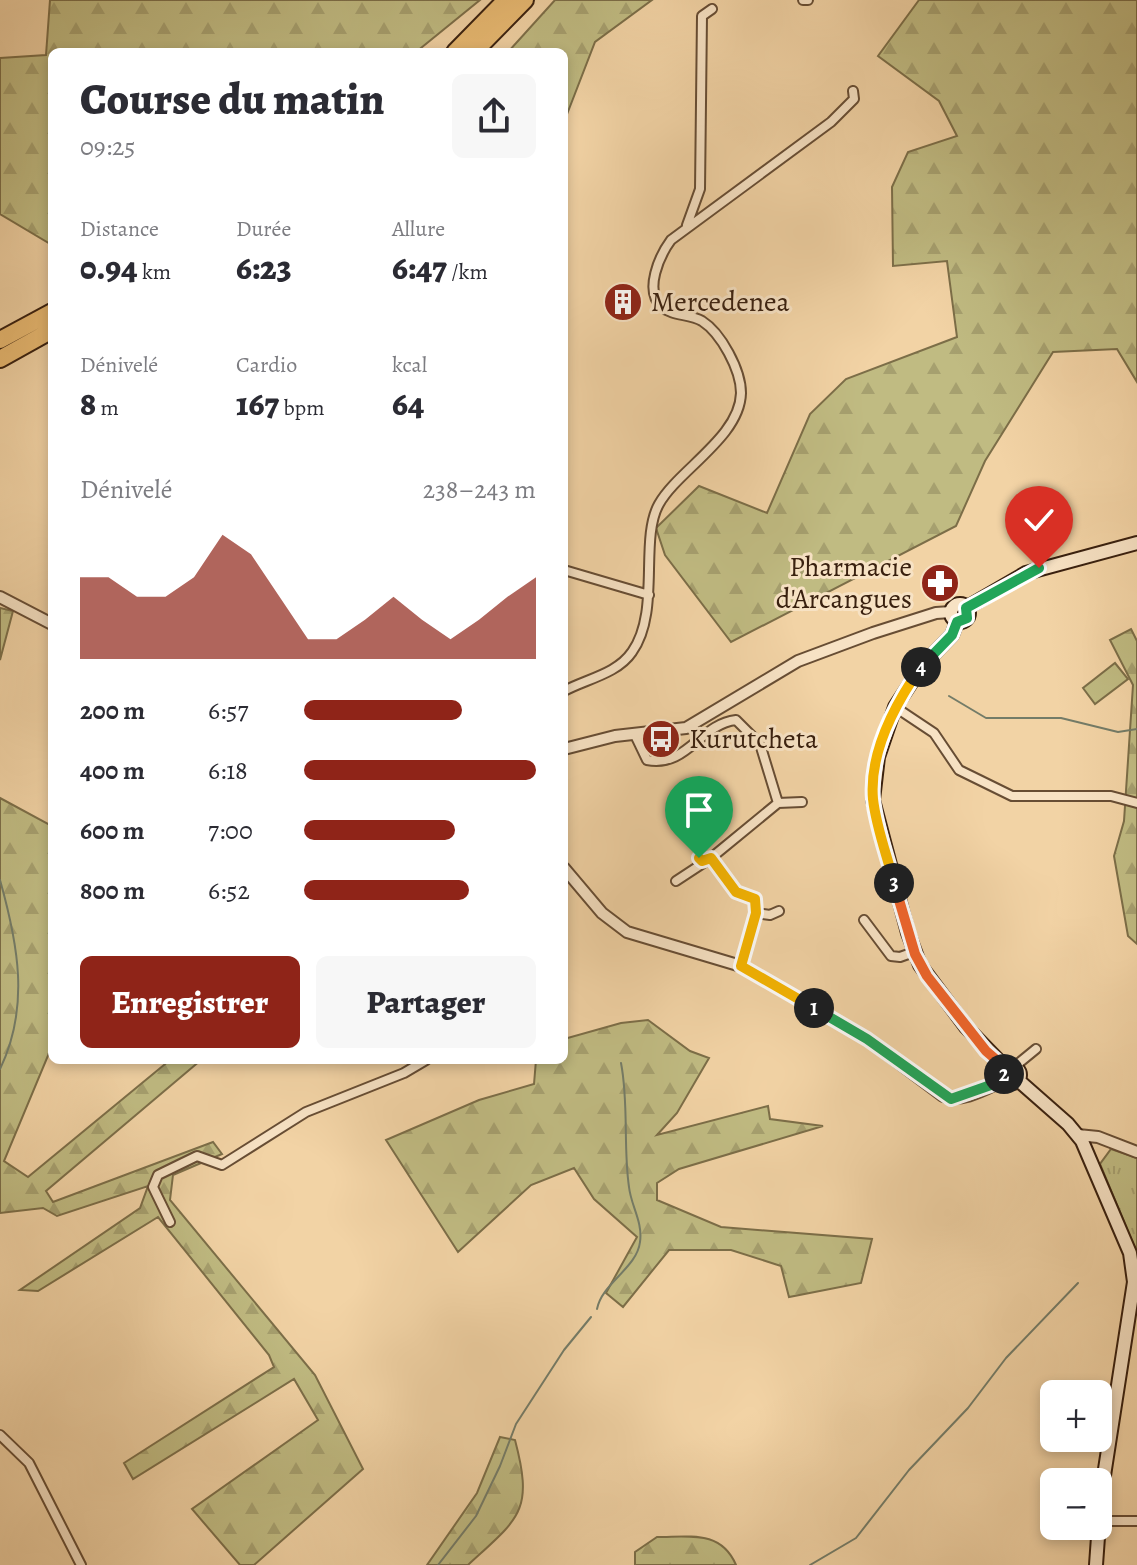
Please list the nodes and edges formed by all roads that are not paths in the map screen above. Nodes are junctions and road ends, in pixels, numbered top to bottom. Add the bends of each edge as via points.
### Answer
1 (506, 0) edge
2 (525, 0) edge
3 (712, 9) dead end
4 (459, 48) edge
5 (478, 48) edge
6 (853, 91) dead end
7 (684, 229) junction
8 (48, 314) edge
9 (48, 332) edge
10 (0, 340) edge
11 (0, 359) edge
12 (1137, 543) edge
13 (568, 571) edge
14 (649, 595) junction
15 (0, 597) edge
16 (954, 617) junction
17 (48, 622) edge
18 (568, 689) edge
19 (895, 707) junction
20 (635, 735) junction
21 (568, 748) edge
22 (802, 802) dead end
23 (778, 803) junction
24 (1137, 803) edge
25 (696, 852) dead end
26 (707, 860) junction
27 (568, 873) edge
28 (676, 881) dead end
29 (779, 911) dead end
30 (756, 913) junction
31 (864, 920) dead end
32 (914, 952) junction
33 (741, 966) junction
34 (1036, 1049) dead end
35 (419, 1064) edge
36 (1011, 1074) junction
37 (1078, 1135) junction
38 (1122, 1146) junction
39 (1087, 1150) junction
40 (1137, 1152) edge
41 (170, 1222) dead end
42 (0, 1435) edge
43 (1112, 1521) edge
44 (1137, 1521) edge
45 (81, 1565) edge
46 (1096, 1565) edge

1 - 4 highway
2 - 5 highway
3 - 7 street via 702,16 700,189
6 - 7 street via 854,99 845,110 820,131
7 - 14 street via 663,251 655,293 663,309 699,319 713,330 739,379 741,396 715,442 659,503 651,535
8 - 10 highway
9 - 11 highway
12 - 16 main road via 1026,573 966,608 967,618
13 - 14 street
14 - 18 street via 634,650 612,670
15 - 17 street
16 - 19 main road via 952,635 922,666
16 - 20 street via 936,613 873,633 798,661 686,728
19 - 24 street via 934,733 959,770 1012,796 1111,796
19 - 32 main road via 878,757 873,800
20 - 21 street
20 - 23 street via 647,760 661,762 679,757 721,721 736,720 760,744
22 - 23 street
23 - 26 street
25 - 26 street
26 - 28 street
26 - 30 street via 736,892 755,899
27 - 33 street via 602,913 627,932
29 - 30 street
30 - 33 street
31 - 32 street via 891,956
32 - 36 main road via 966,1027
33 - 36 street via 867,1039 951,1099
34 - 36 street
35 - 41 street via 306,1112 222,1165 197,1156 166,1169 153,1187
36 - 37 main road
37 - 38 street
37 - 39 main road
38 - 39 street
38 - 40 street
39 - 46 main road via 1130,1253 1134,1282 1101,1495
42 - 45 street via 29,1463
43 - 44 street

